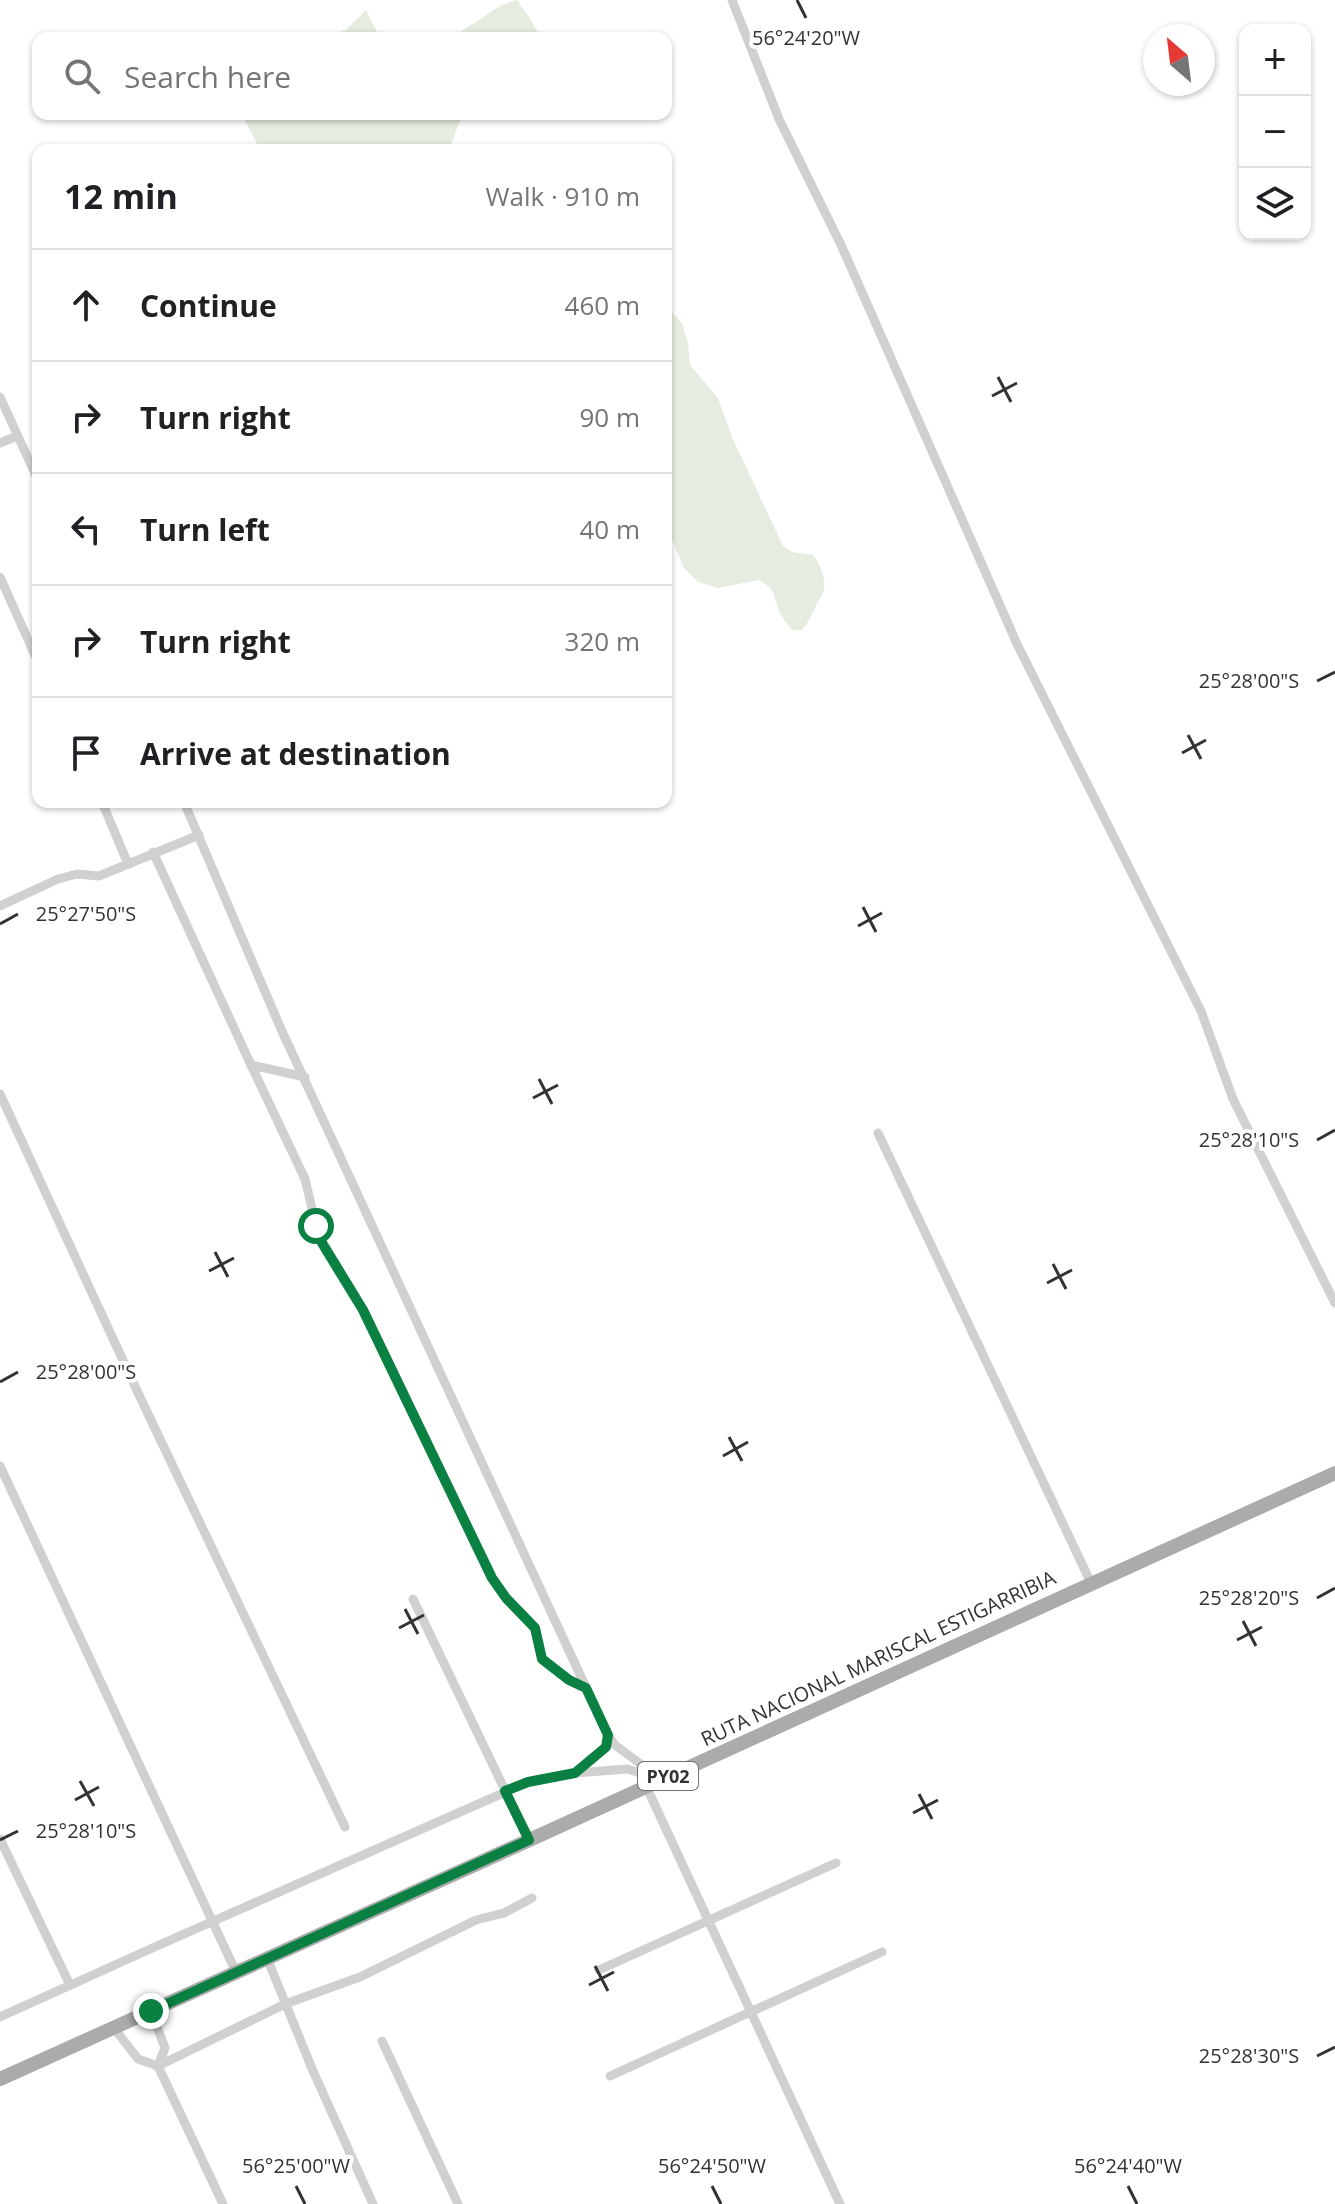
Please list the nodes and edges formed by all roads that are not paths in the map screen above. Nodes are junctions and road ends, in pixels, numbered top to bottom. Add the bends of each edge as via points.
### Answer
1 (732, 0) edge
2 (0, 397) edge
3 (17, 436) junction
4 (0, 443) edge
5 (32, 467) edge
6 (0, 577) edge
7 (32, 649) edge
8 (105, 808) edge
9 (187, 808) edge
10 (199, 835) junction
11 (153, 852) junction
12 (128, 864) junction
13 (0, 906) edge
14 (251, 1065) junction
15 (305, 1077) junction
16 (0, 1094) edge
17 (878, 1133) dead end
18 (1335, 1303) edge
19 (0, 1466) edge
20 (1335, 1473) edge
21 (5, 1487) edge
22 (1091, 1583) junction
23 (413, 1599) dead end
24 (586, 1688) junction
25 (608, 1735) junction
26 (575, 1773) junction
27 (661, 1779) junction
28 (646, 1786) junction
29 (505, 1791) junction
30 (345, 1827) dead end
31 (0, 1839) edge
32 (529, 1840) junction
33 (836, 1863) dead end
34 (532, 1898) dead end
35 (710, 1920) junction
36 (212, 1921) junction
37 (882, 1952) dead end
38 (267, 1958) junction
39 (599, 1970) dead end
40 (236, 1972) junction
41 (70, 1985) junction
42 (285, 2004) junction
43 (151, 2011) junction
44 (752, 2012) junction
45 (0, 2017) edge
46 (114, 2028) junction
47 (382, 2041) dead end
48 (158, 2066) junction
49 (610, 2076) dead end
50 (0, 2079) edge
51 (223, 2204) edge
52 (373, 2204) edge
53 (458, 2204) edge
54 (840, 2204) edge

1 - 18 street via 779,119 842,247 1017,644 1201,1011 1233,1099
2 - 3 street
3 - 4 street
3 - 5 street
6 - 7 street
8 - 12 street
9 - 10 street
10 - 11 street
10 - 15 street
11 - 12 street
11 - 14 street
12 - 13 street via 99,876 58,879
14 - 15 street
14 - 24 street via 305,1179 318,1234 363,1310 492,1578 535,1628 542,1659
15 - 24 street
16 - 30 street
17 - 22 street
19 - 21 street
20 - 22 main road, RUTA NACIONAL MARISCAL ESTIGARRIBIA / PY02
21 - 36 street
22 - 27 main road, RUTA NACIONAL MARISCAL ESTIGARRIBIA / PY02
23 - 29 street
24 - 25 street
25 - 26 street via 606,1747
25 - 27 street
26 - 27 street via 627,1769
26 - 29 street
27 - 28 main road, RUTA NACIONAL MARISCAL ESTIGARRIBIA / PY02
28 - 32 main road, RUTA NACIONAL MARISCAL ESTIGARRIBIA / PY02
28 - 35 street
29 - 32 street
29 - 36 street
31 - 41 street
32 - 38 main road, RUTA NACIONAL MARISCAL ESTIGARRIBIA / PY02
33 - 35 street
34 - 42 street via 360,1977
35 - 39 street
35 - 44 street
36 - 40 street
36 - 41 street
37 - 44 street
38 - 40 main road, RUTA NACIONAL MARISCAL ESTIGARRIBIA / PY02
38 - 42 street
40 - 43 main road, RUTA NACIONAL MARISCAL ESTIGARRIBIA / PY02
41 - 45 street
42 - 48 street
42 - 52 street
43 - 46 main road, RUTA NACIONAL MARISCAL ESTIGARRIBIA / PY02
43 - 48 street via 165,2048
44 - 49 street
44 - 54 street
46 - 48 street via 138,2059
46 - 50 main road, RUTA NACIONAL MARISCAL ESTIGARRIBIA / PY02
47 - 53 street
48 - 51 street

